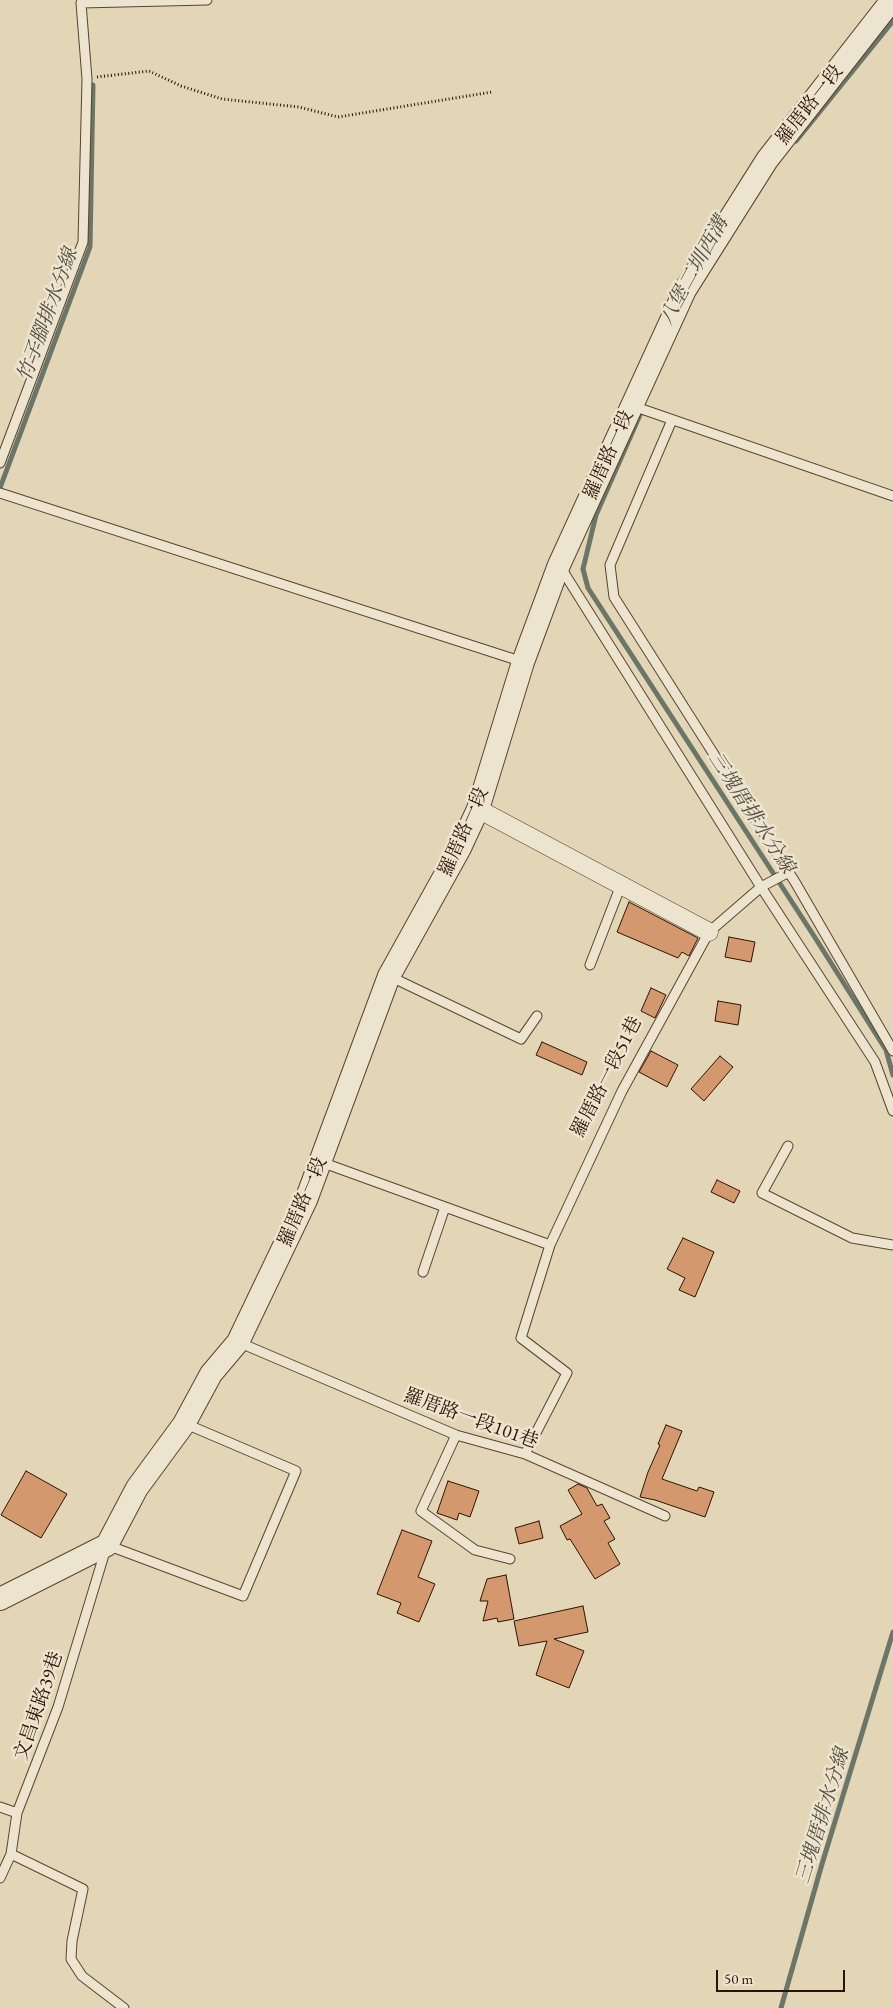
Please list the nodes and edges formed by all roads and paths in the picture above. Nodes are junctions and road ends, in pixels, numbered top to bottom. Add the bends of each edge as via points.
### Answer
1 (207, 0) edge
2 (81, 2) edge
3 (886, 9) edge
4 (87, 79) junction
5 (492, 92) dead end
6 (632, 406) junction
7 (672, 420) junction
8 (0, 463) edge
9 (0, 493) edge
10 (893, 496) edge
11 (559, 565) junction
12 (523, 662) junction
13 (478, 809) junction
14 (786, 874) junction
15 (621, 885) junction
16 (765, 885) junction
17 (709, 932) junction
18 (590, 965) dead end
19 (389, 976) junction
20 (537, 1016) dead end
21 (893, 1051) edge
22 (893, 1111) edge
23 (788, 1146) dead end
24 (321, 1162) junction
25 (445, 1207) junction
26 (550, 1245) junction
27 (893, 1245) edge
28 (424, 1272) dead end
29 (238, 1342) junction
30 (184, 1424) junction
31 (456, 1435) junction
32 (525, 1454) junction
33 (665, 1516) dead end
34 (107, 1545) junction
35 (510, 1559) dead end
36 (0, 1599) edge
37 (0, 1807) edge
38 (17, 1813) junction
39 (11, 1854) junction
40 (0, 1878) edge
41 (124, 2008) edge

1 - 2 lane
2 - 4 lane
3 - 6 street, 羅厝路一段 via 767,160 685,290
4 - 5 path via 150,71 181,86 222,99 299,107 338,117
4 - 8 lane via 83,242
6 - 7 lane
6 - 11 street, 羅厝路一段
7 - 10 lane
7 - 14 lane via 610,565 614,598
9 - 12 lane
11 - 12 street, 羅厝路一段
11 - 16 lane
12 - 13 street, 羅厝路一段
13 - 15 street
13 - 19 street, 羅厝路一段
14 - 16 lane, 羅厝路一段51巷
14 - 21 lane
15 - 17 street
15 - 18 lane
16 - 17 lane, 羅厝路一段51巷
16 - 22 lane via 875,1062
17 - 26 lane, 羅厝路一段51巷 via 622,1091
19 - 20 lane via 521,1039
19 - 24 street, 羅厝路一段
23 - 27 lane via 762,1193 852,1238
24 - 25 lane
24 - 29 street, 羅厝路一段
25 - 26 lane
25 - 28 lane
26 - 32 lane, 羅厝路一段51巷 via 520,1338 567,1373
29 - 30 street, 羅厝路一段 via 211,1374
29 - 31 lane, 羅厝路一段101巷
30 - 34 street, 羅厝路一段 via 137,1488
30 - 34 lane via 296,1471 243,1596
31 - 32 lane, 羅厝路一段101巷
31 - 35 lane via 421,1510 475,1550
32 - 33 lane, 羅厝路一段101巷
34 - 36 street
34 - 38 lane, 文昌東路39巷 via 58,1707
37 - 38 lane
38 - 39 lane, 文昌東路39巷
39 - 40 lane, 文昌東路39巷
39 - 41 lane via 83,1889 72,1941 72,1959 82,1976

